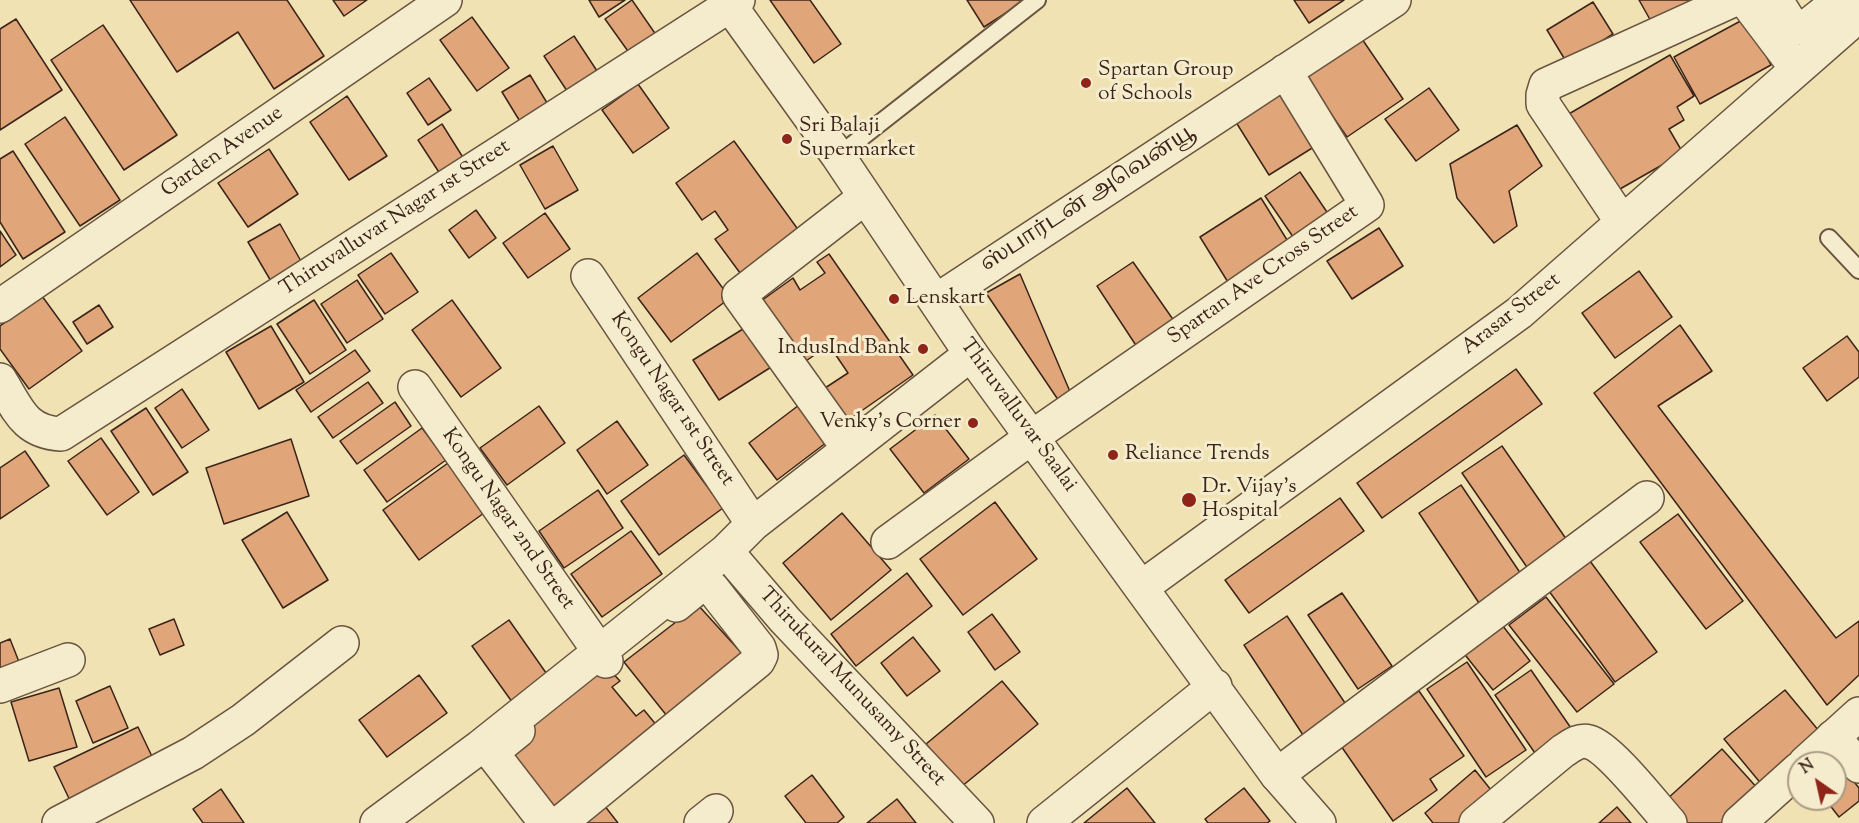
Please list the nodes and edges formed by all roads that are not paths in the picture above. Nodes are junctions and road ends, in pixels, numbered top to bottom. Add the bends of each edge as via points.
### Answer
1 (445, 0) edge
2 (1037, 0) edge
3 (1394, 0) edge
4 (1733, 0) edge
5 (1745, 0) edge
6 (1776, 0) edge
7 (1840, 0) edge
8 (731, 2) edge
9 (1859, 15) edge
10 (1797, 69) junction
11 (1285, 71) junction
12 (838, 156) junction
13 (864, 198) junction
14 (1622, 222) junction
15 (1829, 238) dead end
16 (1859, 270) edge
17 (588, 276) dead end
18 (936, 301) junction
19 (0, 306) edge
20 (971, 354) junction
21 (0, 380) edge
22 (415, 387) dead end
23 (1032, 437) junction
24 (849, 449) junction
25 (1647, 498) dead end
26 (753, 524) junction
27 (888, 542) dead end
28 (726, 551) junction
29 (1142, 587) junction
30 (769, 601) junction
31 (740, 624) junction
32 (342, 643) dead end
33 (603, 657) junction
34 (68, 660) dead end
35 (0, 686) edge
36 (1215, 686) junction
37 (1859, 714) edge
38 (1833, 737) junction
39 (1818, 751) edge
40 (1859, 766) edge
41 (1277, 775) junction
42 (1787, 780) edge
43 (59, 823) edge
44 (377, 823) edge
45 (546, 823) edge
46 (560, 823) edge
47 (977, 823) edge
48 (1044, 823) edge
49 (1319, 823) edge
50 (1476, 823) edge
51 (1670, 823) edge
52 (1739, 823) edge

1 - 19 street, Garden Avenue
2 - 12 lane
3 - 11 street, ஸ்பார்டன் அவென்யூ
4 - 14 street via 1546,86 1544,104
5 - 10 street
6 - 7 street via 1798,28 1810,24
8 - 12 street, Thiruvalluvar Saalai
8 - 21 street, Thiruvalluvar Nagar 1st Street via 61,434 27,424
9 - 10 street, Arasar Street
10 - 14 street, Arasar Street
11 - 18 street, ஸ்பார்டன் அவென்யூ
11 - 23 street, Spartan Ave Cross Street via 1367,205
12 - 13 street, Thiruvalluvar Saalai
13 - 18 street, Thiruvalluvar Saalai
13 - 24 street via 739,295
14 - 29 street, Arasar Street via 1519,314
15 - 16 lane
17 - 26 street, Kongu Nagar 1st Street
18 - 20 street, Thiruvalluvar Saalai
20 - 23 street, Thiruvalluvar Saalai
20 - 24 street
22 - 33 street, Kongu Nagar 2nd Street
23 - 27 street
23 - 29 street, Thiruvalluvar Saalai
24 - 26 street
25 - 41 street
26 - 28 street
28 - 30 street, Thirukural Munusamy Street
28 - 33 street
29 - 36 street, Thiruvalluvar Saalai
30 - 31 street
30 - 47 street, Thirukural Munusamy Street
31 - 33 street via 712,588 705,585
31 - 46 street via 759,648 758,661
32 - 43 street via 243,720 193,753
33 - 44 street
33 - 45 street via 494,753
34 - 35 street
36 - 41 street, Thiruvalluvar Saalai
36 - 48 street
37 - 38 street
38 - 39 street
38 - 40 street
41 - 49 street, Thiruvalluvar Saalai
42 - 52 street
50 - 51 street via 1563,751 1588,741 1603,749

